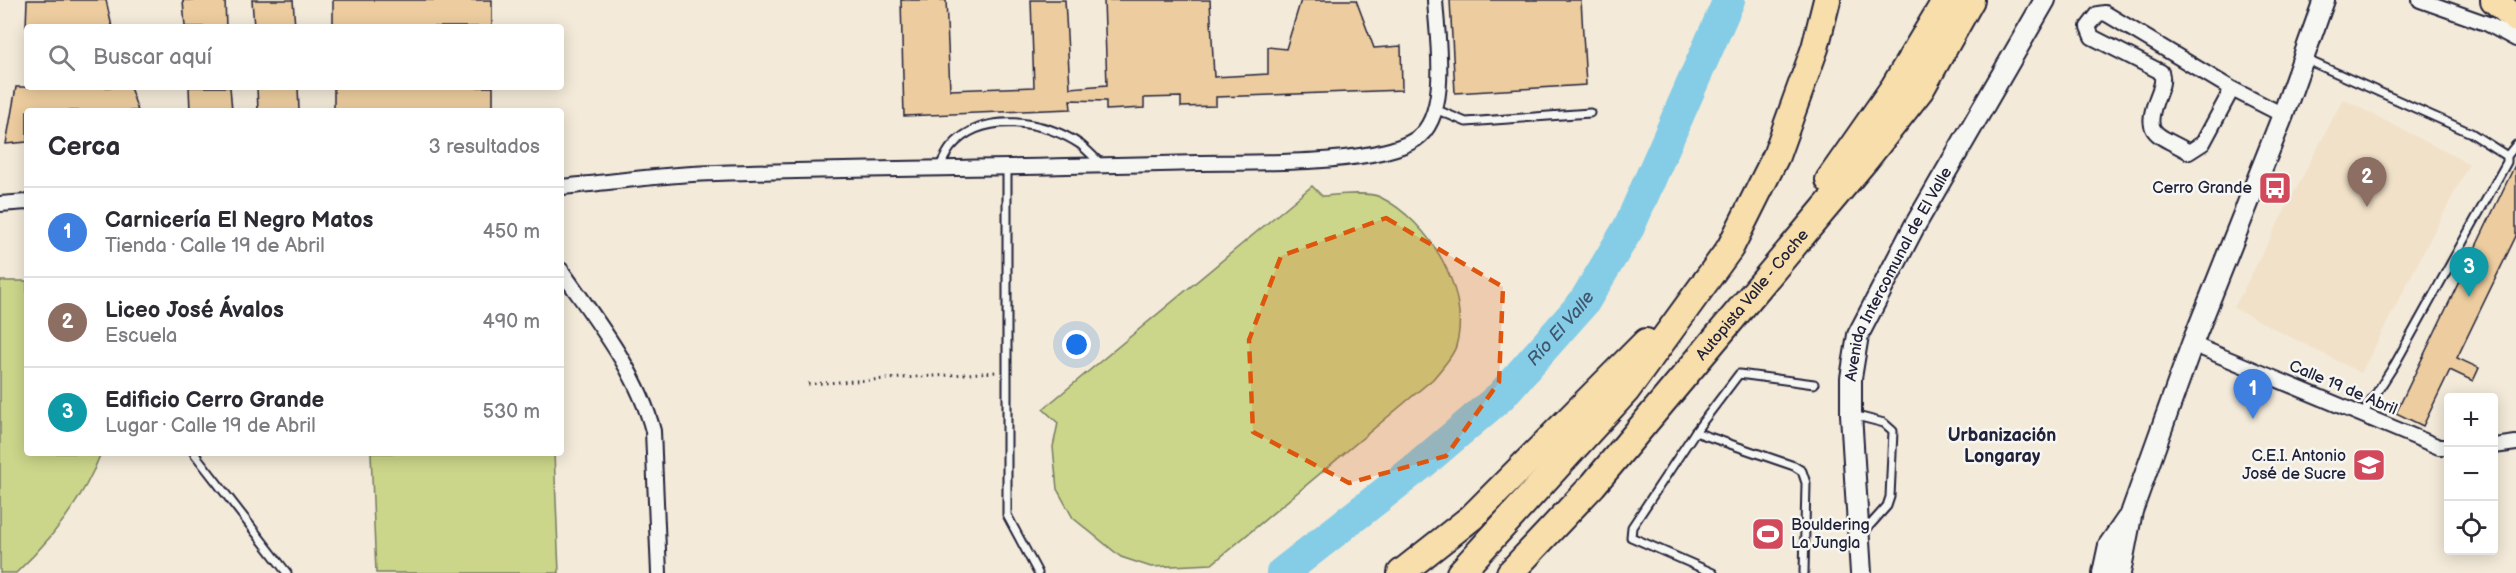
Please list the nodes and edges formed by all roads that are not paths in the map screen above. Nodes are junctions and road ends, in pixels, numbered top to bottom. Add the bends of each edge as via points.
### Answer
1 (1436, 0) edge
2 (1827, 0) edge
3 (1946, 0) edge
4 (1971, 0) edge
5 (2045, 0) edge
6 (2309, 0) edge
7 (2324, 0) edge
8 (2420, 0) edge
9 (2494, 0) edge
10 (2516, 19) edge
11 (2516, 39) edge
12 (2308, 50) junction
13 (2232, 89) junction
14 (1435, 109) junction
15 (1590, 113) dead end
16 (2283, 115) junction
17 (2516, 145) edge
18 (2507, 156) junction
19 (1103, 166) junction
20 (1007, 169) junction
21 (938, 170) junction
22 (564, 187) edge
23 (24, 202) edge
24 (0, 204) edge
25 (1804, 234) junction
26 (564, 274) edge
27 (1704, 285) junction
28 (2192, 344) junction
29 (1814, 384) dead end
30 (1851, 414) junction
31 (2363, 414) junction
32 (1695, 432) junction
33 (2516, 443) edge
34 (2498, 445) edge
35 (2444, 447) edge
36 (196, 456) edge
37 (2132, 511) junction
38 (1858, 539) junction
39 (287, 573) edge
40 (659, 573) edge
41 (1038, 573) edge
42 (1401, 573) edge
43 (1460, 573) edge
44 (1510, 573) edge
45 (1713, 573) edge
46 (1804, 573) edge
47 (1861, 573) edge
48 (2103, 573) edge
49 (2120, 573) edge

1 - 14 street via 1439,98
2 - 27 highway via 1815,48 1776,156 1730,248
3 - 25 highway via 1894,87 1813,203
4 - 25 highway, Autopista Valle - Coche via 1921,89
5 - 30 main road, Avenida Intercomunal de El Valle via 1914,227 1858,335 1851,378
6 - 12 main road
7 - 12 main road
8 - 11 street via 2488,24
9 - 10 highway
12 - 16 main road
12 - 18 lane via 2471,133
13 - 13 street via 2203,143 2189,152 2156,132 2150,123 2162,72 2092,37 2088,27 2098,14 2105,13
13 - 16 street
14 - 15 lane via 1466,123
14 - 19 street via 1431,122 1417,138 1392,151 1308,160
16 - 28 main road
17 - 18 lane
18 - 31 lane via 2406,344
19 - 20 street
19 - 21 lane via 1080,145 1046,129 1001,122 975,128 951,147
20 - 21 street
20 - 41 lane via 1007,515
21 - 22 street via 713,173
23 - 24 street
25 - 44 highway, Autopista Valle - Coche via 1593,485
26 - 40 street via 606,335 647,408 653,430
27 - 42 highway via 1472,517
27 - 43 highway via 1626,391
28 - 31 street, Calle 19 de Abril
28 - 37 main road
29 - 32 lane via 1739,374
30 - 38 main road, Avenida Intercomunal de El Valle
30 - 38 lane via 1884,423 1893,431 1890,497 1887,506
31 - 35 street, Calle 19 de Abril
32 - 45 lane via 1629,531 1631,537
32 - 46 lane via 1802,471 1806,483
33 - 34 street
36 - 39 lane
37 - 48 main road via 2109,545
37 - 49 main road
38 - 47 main road, Avenida Intercomunal de El Valle

